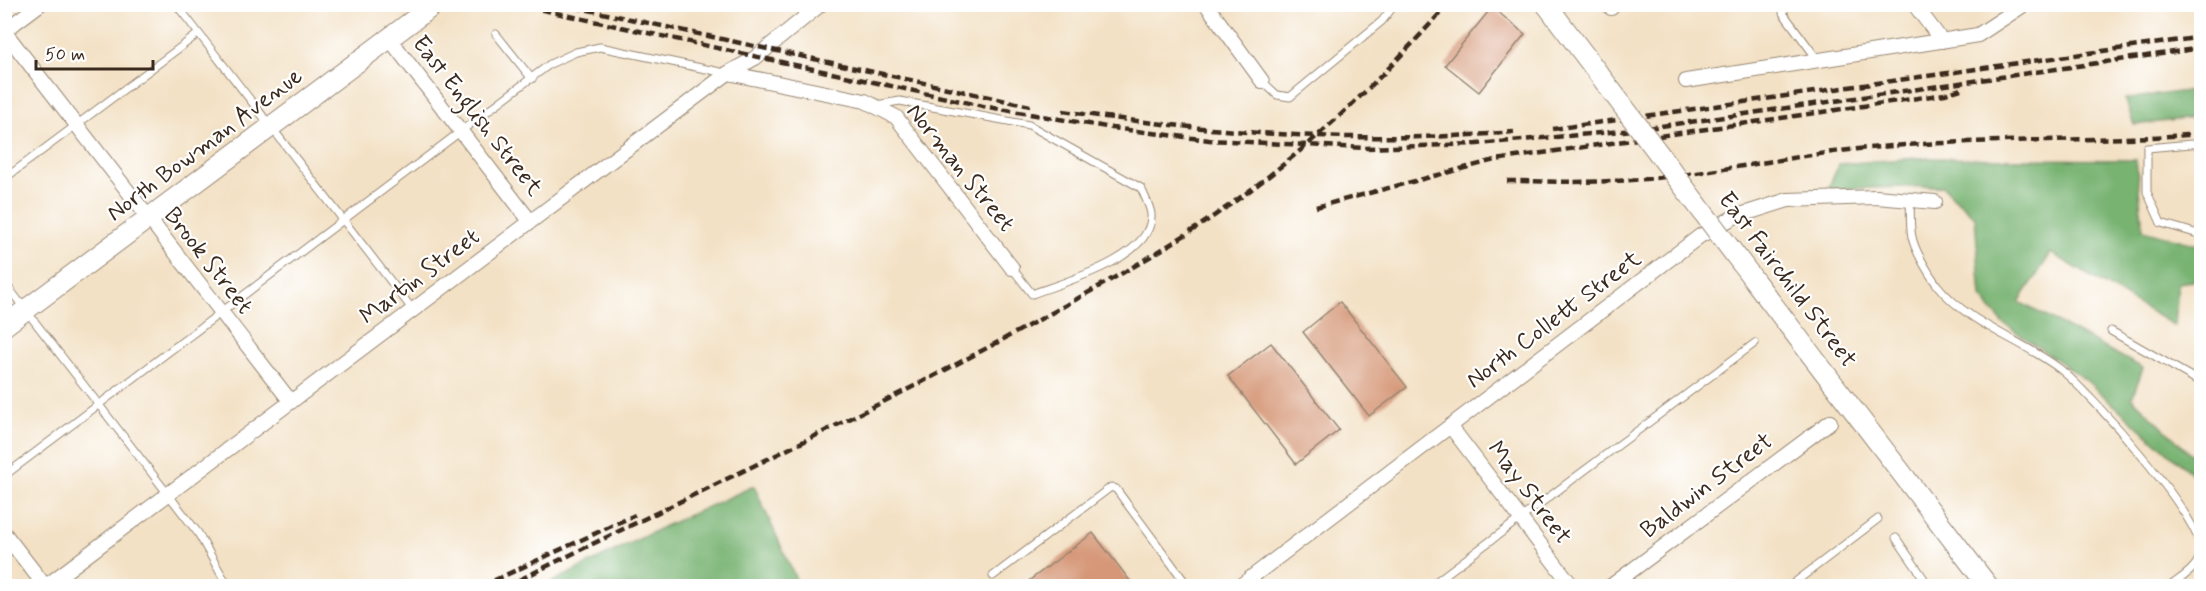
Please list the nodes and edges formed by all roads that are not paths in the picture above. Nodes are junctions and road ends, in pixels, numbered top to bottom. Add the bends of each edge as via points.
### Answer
1 (40, 4) edge
2 (176, 4) edge
3 (435, 4) edge
4 (1206, 4) edge
5 (1395, 4) edge
6 (1546, 4) edge
7 (1787, 4) edge
8 (1914, 4) edge
9 (2025, 4) edge
10 (814, 7) edge
11 (4, 31) edge
12 (198, 34) junction
13 (496, 34) dead end
14 (389, 38) junction
15 (1942, 41) junction
16 (1818, 60) junction
17 (728, 73) junction
18 (532, 79) junction
19 (1263, 81) joint
20 (1686, 81) dead end
21 (874, 106) junction
22 (76, 125) junction
23 (271, 128) junction
24 (460, 131) junction
25 (2202, 143) edge
26 (4, 179) edge
27 (1910, 200) junction
28 (1935, 202) dead end
29 (148, 220) junction
30 (343, 221) junction
31 (530, 221) junction
32 (2202, 235) edge
33 (1012, 268) joint
34 (4, 282) edge
35 (413, 310) junction
36 (25, 311) junction
37 (220, 312) junction
38 (4, 326) edge
39 (2111, 331) dead end
40 (1755, 343) dead end
41 (2202, 383) edge
42 (291, 402) junction
43 (100, 404) junction
44 (1830, 422) dead end
45 (1451, 427) junction
46 (4, 476) edge
47 (169, 494) junction
48 (1521, 519) junction
49 (1878, 519) dead end
50 (4, 533) edge
51 (1896, 538) dead end
52 (993, 576) dead end
53 (45, 586) edge
54 (223, 586) edge
55 (1188, 586) edge
56 (1240, 586) edge
57 (1430, 586) edge
58 (1572, 586) edge
59 (1611, 586) edge
60 (1790, 586) edge
61 (1929, 586) edge
62 (1988, 586) edge
63 (2170, 586) edge

1 - 11 street
2 - 12 lane
3 - 14 street, North Bowman Avenue
4 - 19 street
5 - 19 lane via 1382,21 1290,97 1277,95
6 - 62 street, East Fairchild Street, bridge
7 - 16 lane via 1783,13
8 - 15 street
9 - 15 street via 1978,35
10 - 17 street, Martin Street via 754,58
11 - 22 street, Brook Street
12 - 22 lane
12 - 23 lane
13 - 18 lane
14 - 23 street, North Bowman Avenue
14 - 24 street, East English Street
15 - 16 street
16 - 20 street
17 - 18 lane via 600,47 576,52
17 - 21 street, Norman Street
17 - 31 street, Martin Street
18 - 24 lane
21 - 33 street, Norman Street via 896,117
21 - 33 lane via 900,101 1029,126 1141,188 1151,215 1142,241 1099,269 1032,294
22 - 26 lane
22 - 29 street, Brook Street
23 - 29 street, North Bowman Avenue
23 - 30 lane
24 - 30 lane
24 - 31 street, East English Street
25 - 32 lane via 2147,148 2147,192 2161,223
27 - 28 street, North Collett Street
27 - 45 street, North Collett Street via 1788,200 1734,217 1700,236
27 - 63 lane via 1913,241 1937,285 1975,319 2061,370 2140,452 2185,511 2200,535 2201,554 2193,569
29 - 36 street, North Bowman Avenue
29 - 37 street, Brook Street
30 - 35 lane
30 - 37 lane
31 - 35 street, Martin Street
34 - 36 lane
35 - 42 street, Martin Street
36 - 38 street, North Bowman Avenue
36 - 43 lane
37 - 42 street, Brook Street
37 - 43 lane
39 - 41 lane
40 - 48 lane
42 - 47 street, Martin Street
43 - 46 lane
43 - 47 lane
44 - 59 street, Baldwin Street
45 - 48 street, May Street
45 - 56 street, North Collett Street
47 - 53 street, Martin Street
47 - 54 lane via 217,564 225,581
48 - 57 lane
48 - 58 street, May Street
49 - 60 lane
50 - 53 street
51 - 61 lane
52 - 55 lane via 1111,487

